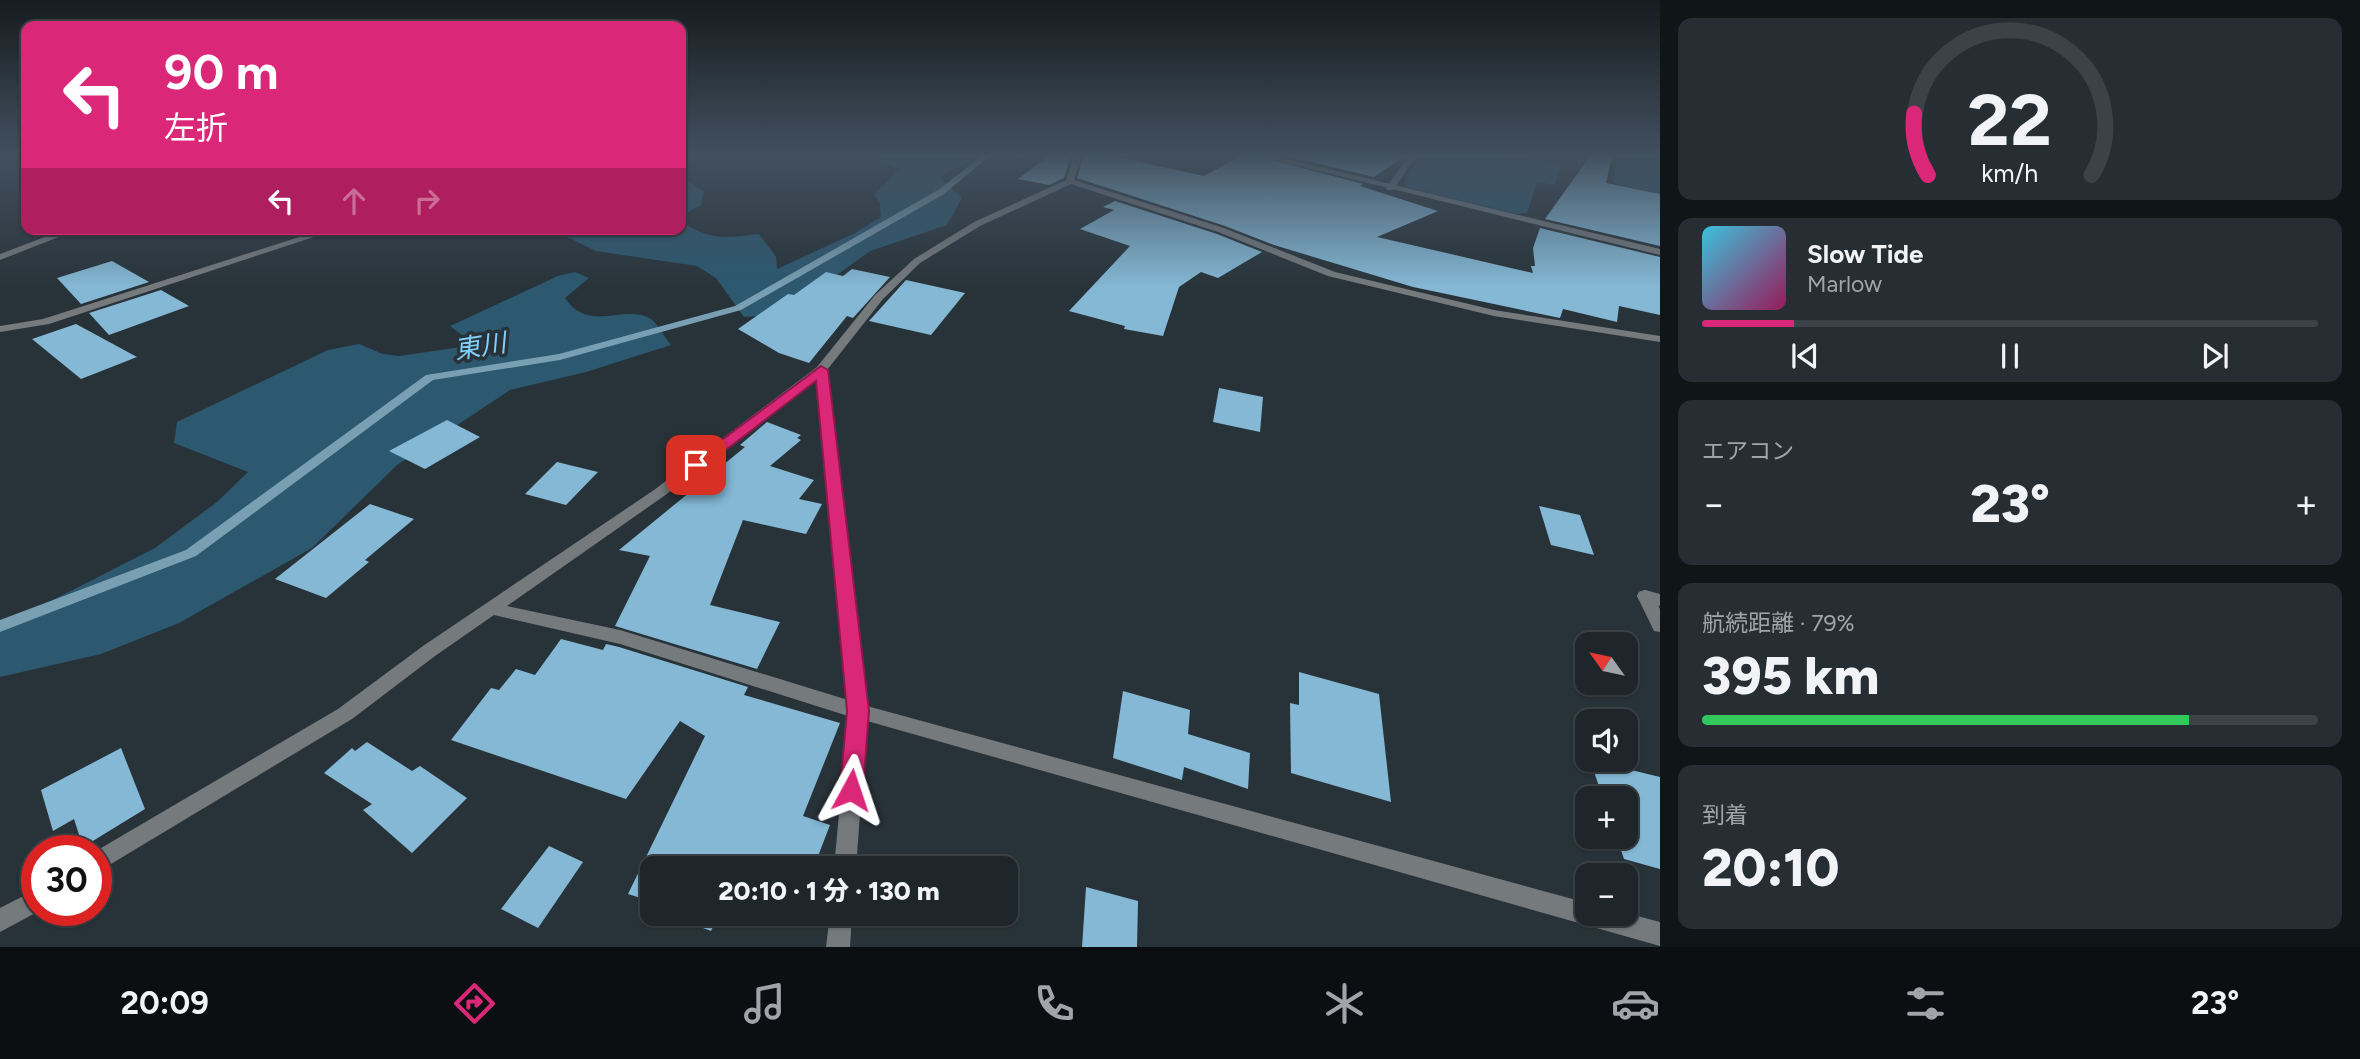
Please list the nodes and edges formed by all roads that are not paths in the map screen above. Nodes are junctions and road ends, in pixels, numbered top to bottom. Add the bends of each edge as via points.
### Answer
1 (1031, 199) edge
2 (1126, 199) edge
3 (1436, 199) edge
4 (59, 235) edge
5 (315, 235) edge
6 (1660, 253) edge
7 (0, 257) edge
8 (0, 329) edge
9 (1660, 339) edge
10 (821, 370) junction
11 (1652, 598) edge
12 (491, 608) junction
13 (1660, 626) edge
14 (858, 711) junction
15 (112, 853) edge
16 (846, 856) edge
17 (21, 909) edge
18 (0, 921) edge
19 (840, 926) edge
20 (1660, 934) edge
21 (838, 947) edge

1 - 10 street via 977,224 917,261 879,297
2 - 9 street via 1332,274 1494,313
3 - 6 street
4 - 7 street
5 - 8 street via 45,322
10 - 12 street via 659,493
10 - 14 street
11 - 13 street
12 - 14 street via 620,637
12 - 15 street via 345,715
14 - 16 street
14 - 20 street
17 - 18 street
19 - 21 street

